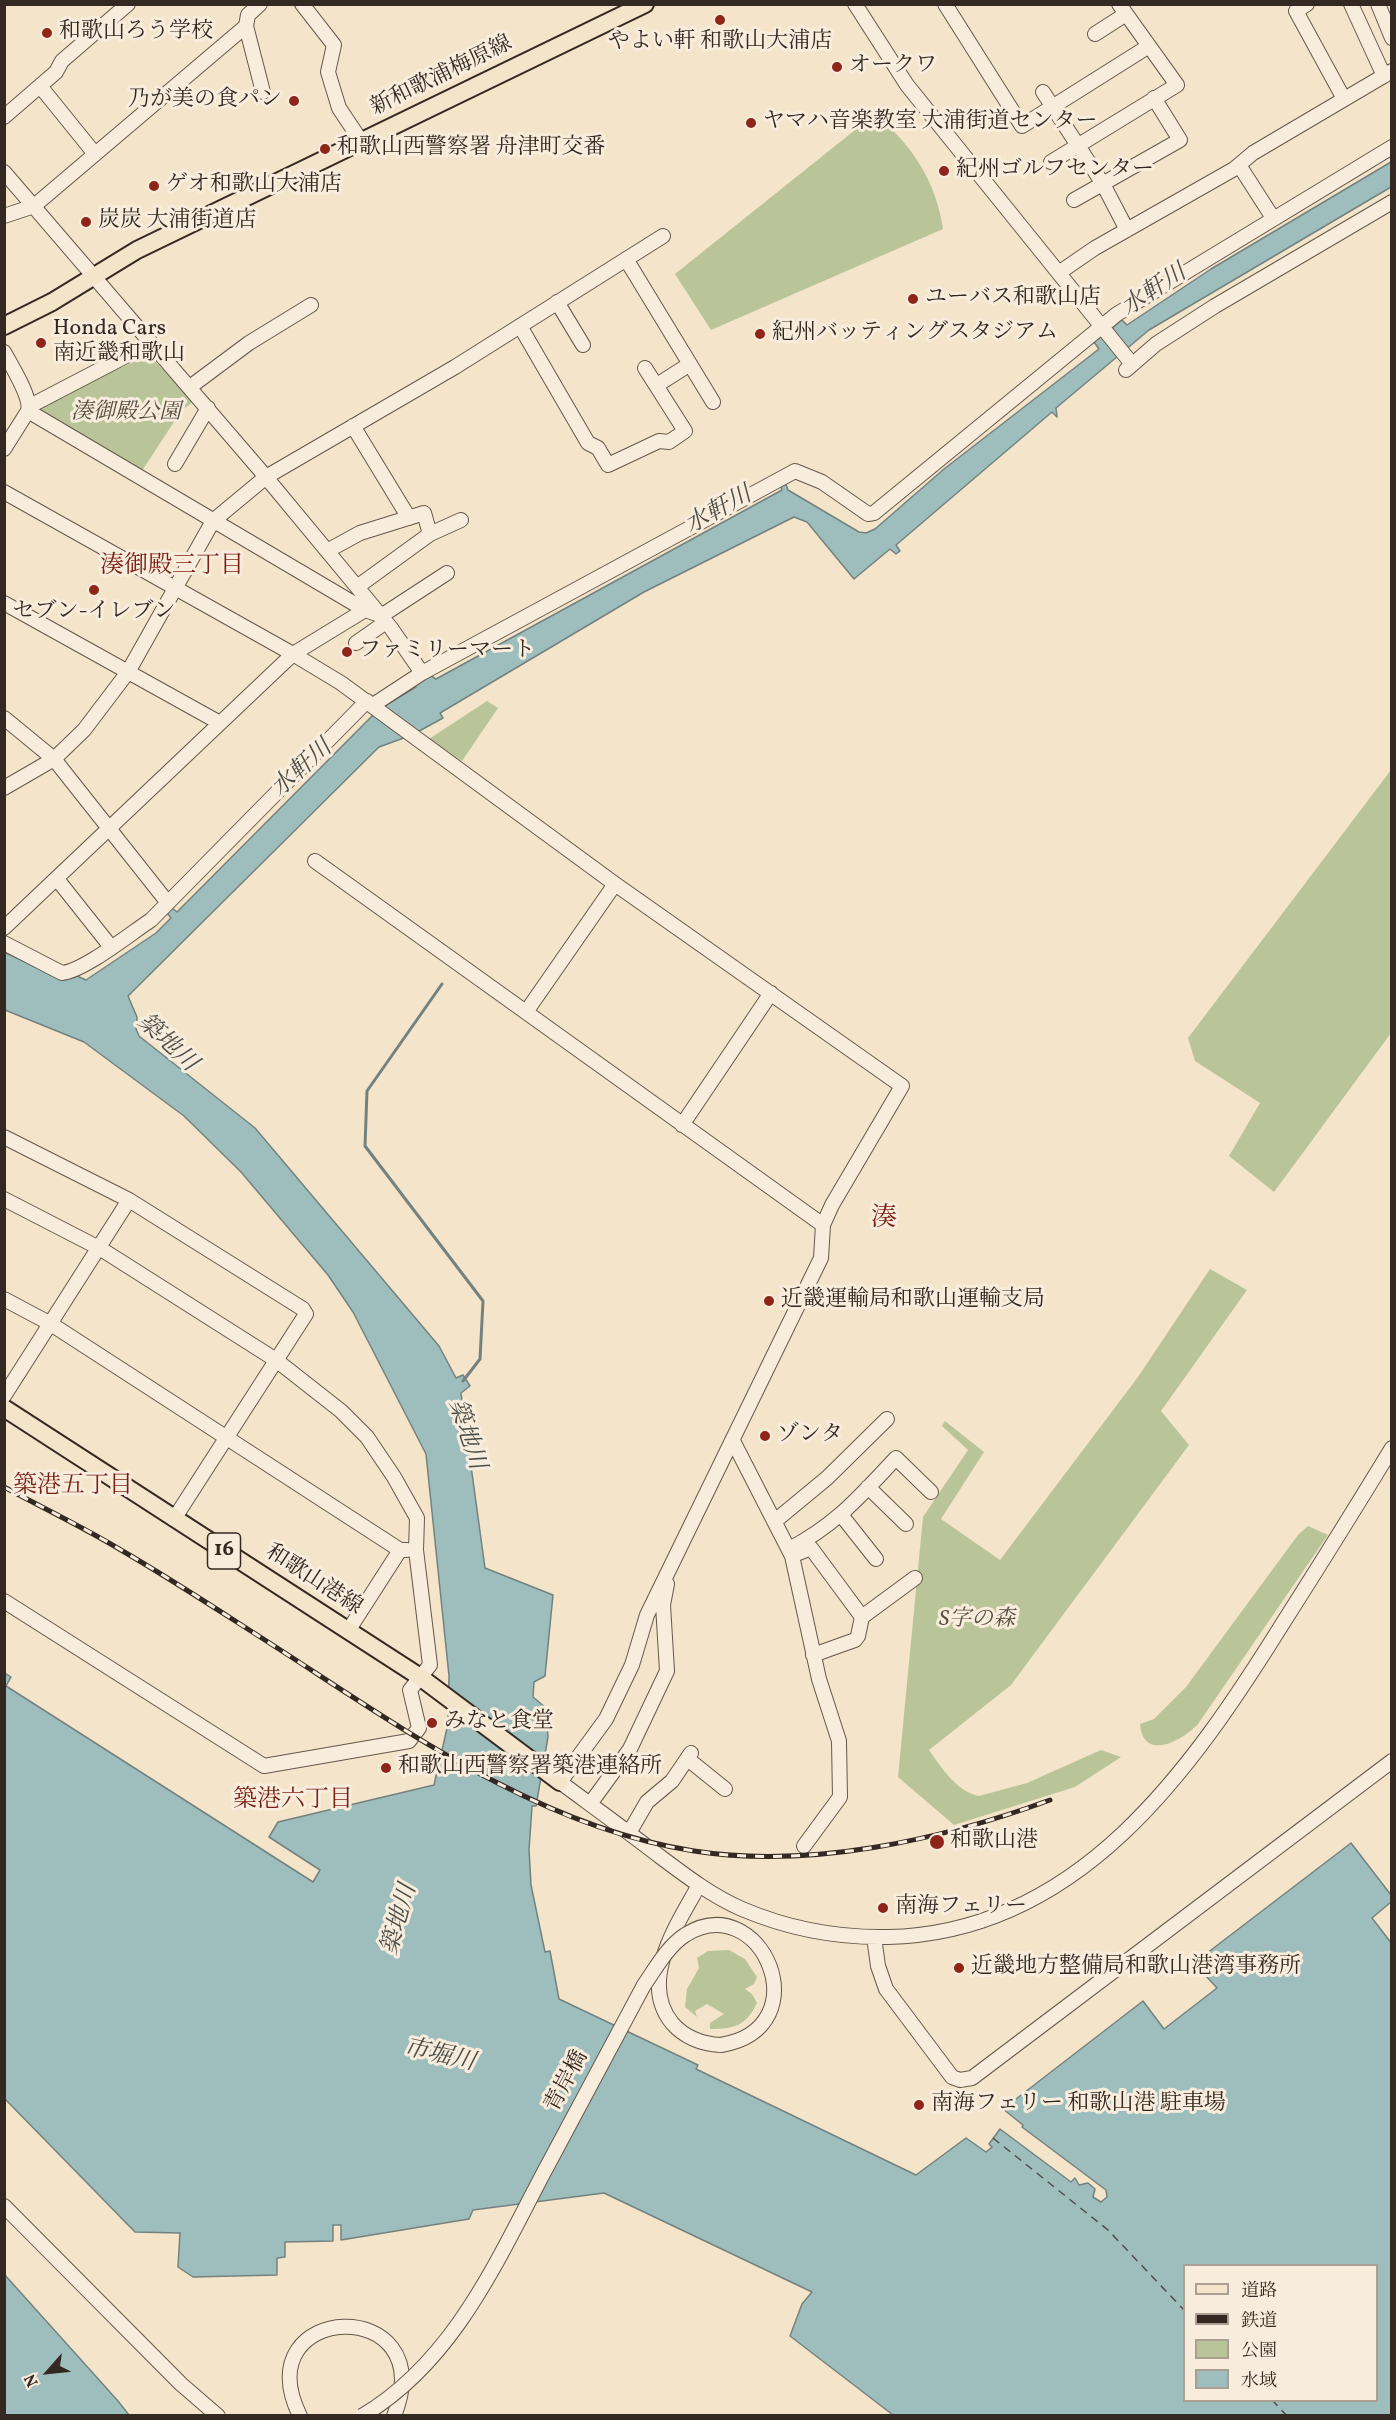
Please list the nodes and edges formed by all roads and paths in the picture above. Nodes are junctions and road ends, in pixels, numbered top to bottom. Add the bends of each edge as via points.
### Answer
1 (128, 4) edge
2 (260, 4) edge
3 (302, 4) edge
4 (645, 4) edge
5 (855, 4) edge
6 (945, 4) edge
7 (1307, 4) edge
8 (1351, 4) edge
9 (1378, 4) edge
10 (1123, 9) edge
11 (244, 15) edge
12 (1095, 34) dead end
13 (1392, 38) edge
14 (1149, 46) junction
15 (1388, 74) edge
16 (40, 87) junction
17 (263, 92) dead end
18 (1043, 92) dead end
19 (1154, 98) junction
20 (1344, 99) junction
21 (1052, 107) junction
22 (4, 117) edge
23 (361, 141) junction
24 (1077, 146) junction
25 (1392, 147) edge
26 (95, 154) junction
27 (1051, 162) dead end
28 (1239, 165) junction
29 (4, 172) edge
30 (1103, 184) junction
31 (1074, 201) dead end
32 (1392, 202) edge
33 (34, 206) junction
34 (4, 216) edge
35 (1273, 218) junction
36 (1127, 230) junction
37 (663, 236) dead end
38 (626, 259) junction
39 (1060, 272) junction
40 (94, 275) junction
41 (557, 302) junction
42 (311, 305) dead end
43 (4, 326) edge
44 (520, 326) junction
45 (1104, 329) junction
46 (151, 343) junction
47 (583, 345) dead end
48 (4, 352) edge
49 (690, 364) junction
50 (645, 368) dead end
51 (657, 386) junction
52 (190, 387) junction
53 (713, 402) dead end
54 (208, 408) junction
55 (29, 409) junction
56 (353, 426) junction
57 (4, 449) edge
58 (175, 464) dead end
59 (266, 477) junction
60 (4, 492) edge
61 (409, 518) junction
62 (461, 520) dead end
63 (213, 522) junction
64 (430, 534) junction
65 (327, 551) junction
66 (447, 573) dead end
67 (174, 587) junction
68 (357, 587) junction
69 (4, 603) edge
70 (365, 610) junction
71 (382, 618) junction
72 (356, 643) dead end
73 (293, 654) junction
74 (128, 672) junction
75 (422, 673) junction
76 (372, 704) junction
77 (4, 718) edge
78 (220, 723) junction
79 (54, 759) junction
80 (4, 789) edge
81 (110, 828) junction
82 (315, 861) dead end
83 (57, 879) junction
84 (615, 884) junction
85 (168, 903) junction
86 (4, 928) edge
87 (4, 943) edge
88 (111, 947) junction
89 (771, 993) junction
90 (526, 1012) junction
91 (682, 1125) junction
92 (4, 1137) edge
93 (4, 1199) edge
94 (129, 1200) junction
95 (824, 1225) junction
96 (101, 1249) junction
97 (4, 1299) edge
98 (51, 1324) junction
99 (276, 1360) junction
100 (4, 1396) edge
101 (4, 1408) edge
102 (887, 1419) dead end
103 (228, 1437) junction
104 (733, 1441) junction
105 (1392, 1448) edge
106 (868, 1487) junction
107 (931, 1492) dead end
108 (842, 1516) junction
109 (174, 1519) junction
110 (775, 1521) junction
111 (906, 1524) dead end
112 (400, 1550) junction
113 (416, 1550) junction
114 (790, 1553) junction
115 (876, 1559) dead end
116 (669, 1570) junction
117 (915, 1578) dead end
118 (4, 1601) edge
119 (862, 1617) junction
120 (348, 1631) junction
121 (813, 1655) junction
122 (420, 1677) junction
123 (1392, 1761) edge
124 (554, 1777) junction
125 (725, 1789) dead end
126 (590, 1804) junction
127 (629, 1833) junction
128 (804, 1846) dead end
129 (699, 1885) junction
130 (874, 1937) junction
131 (4, 2206) edge
132 (218, 2415) edge
133 (300, 2415) edge
134 (362, 2415) edge
135 (394, 2415) edge

1 - 16 street via 62,60
2 - 11 street
3 - 23 street via 334,45 328,72 339,108
4 - 23 main road, 新和歌浦梅原線
5 - 39 street via 907,85
6 - 21 street via 1022,126
7 - 20 street via 1296,11
8 - 15 street
9 - 13 street
10 - 12 street
10 - 14 street
11 - 17 street
11 - 26 street
14 - 19 street via 1177,85
14 - 21 street
15 - 20 street
16 - 22 street
16 - 26 street
18 - 21 street
19 - 24 street
19 - 30 street via 1180,140
20 - 28 street
21 - 24 street
23 - 40 main road, 新和歌浦梅原線 via 137,250
24 - 27 street
24 - 30 street
25 - 35 street
26 - 33 street
28 - 35 street
28 - 36 street
29 - 33 street
30 - 31 street
30 - 36 street
32 - 45 street via 1215,306 1156,344 1129,367
33 - 34 street
33 - 40 street
35 - 45 street via 1117,314
36 - 39 street
37 - 38 street
38 - 41 street
38 - 49 street
39 - 45 street
40 - 43 main road, 新和歌浦梅原線
40 - 46 street
41 - 44 street
41 - 47 street
42 - 52 street via 249,343
44 - 51 street via 588,443 598,448 608,465 659,441 669,442 686,431
44 - 56 street
45 - 75 street via 874,513 868,514 822,482 795,471
46 - 52 street
46 - 55 street
48 - 55 street
49 - 51 street
49 - 53 street
50 - 51 street
52 - 54 street
54 - 58 street
54 - 59 street
55 - 57 street
55 - 63 street
56 - 59 street
56 - 61 street
59 - 63 street
59 - 65 street
60 - 67 street
61 - 64 street via 424,513
61 - 65 street via 360,533
62 - 64 street
63 - 67 street
63 - 70 street
64 - 68 street
65 - 68 street
66 - 71 street
67 - 73 street
67 - 74 street
68 - 71 street
69 - 74 street
70 - 71 street
70 - 73 street
71 - 72 street
71 - 75 street
73 - 76 street
73 - 78 street
74 - 78 street
74 - 79 street via 84,730
75 - 76 street
76 - 84 street
76 - 85 street
77 - 79 street
78 - 81 street
79 - 80 street
79 - 81 street
81 - 83 street
81 - 85 street
82 - 90 street
83 - 86 street
83 - 88 street
84 - 89 street
84 - 90 street
85 - 88 street via 151,920
87 - 88 street via 62,973
89 - 91 street
89 - 95 street via 902,1086
90 - 91 street
91 - 95 street
92 - 94 street
93 - 96 street
94 - 96 street
94 - 99 street via 303,1309 306,1314 302,1322
95 - 104 street via 821,1258
96 - 98 street
96 - 99 street
97 - 98 street
98 - 100 street
98 - 103 street
99 - 103 street
99 - 113 street via 341,1411 367,1437 417,1518
101 - 109 main road, 和歌山港線 / 16
102 - 110 street via 827,1478
103 - 109 street
103 - 112 street
104 - 110 street
104 - 116 street
105 - 130 street via 1228,1711 1186,1767 1129,1827 1066,1880 1010,1911 938,1933
106 - 107 street via 898,1457
106 - 108 street
106 - 111 street
108 - 114 street
108 - 115 street
109 - 120 main road, 和歌山港線 / 16
110 - 114 street
112 - 113 street
112 - 120 street
113 - 122 street via 430,1665
114 - 119 street via 811,1548
114 - 121 street
116 - 124 street via 606,1719
116 - 126 street via 663,1605 667,1671 630,1749
117 - 119 street
118 - 122 street via 264,1766 409,1741 419,1728 410,1690
119 - 121 street via 855,1640
120 - 122 main road, 和歌山港線 / 16
121 - 128 street via 839,1741 841,1793
122 - 124 main road, 和歌山港線 / 16
123 - 130 street via 972,2078 952,2077 892,1998 879,1973
124 - 126 street
125 - 127 street via 690,1756 672,1781 647,1802
126 - 127 street
127 - 129 street
129 - 130 street via 742,1909 788,1926
129 - 134 street, 青岸橋, bridge via 669,1941 661,1968 659,1993 668,2017 679,2030 702,2042 722,2044 744,2038 758,2028 772,2007 775,1989 771,1967 761,1948 735,1929 714,1926 693,1931 676,1943 644,1985 494,2268 460,2324 418,2371
131 - 132 street via 181,2384
133 - 135 street via 290,2394 288,2371 295,2354 312,2336 336,2325 363,2327 388,2342 397,2355 403,2378

